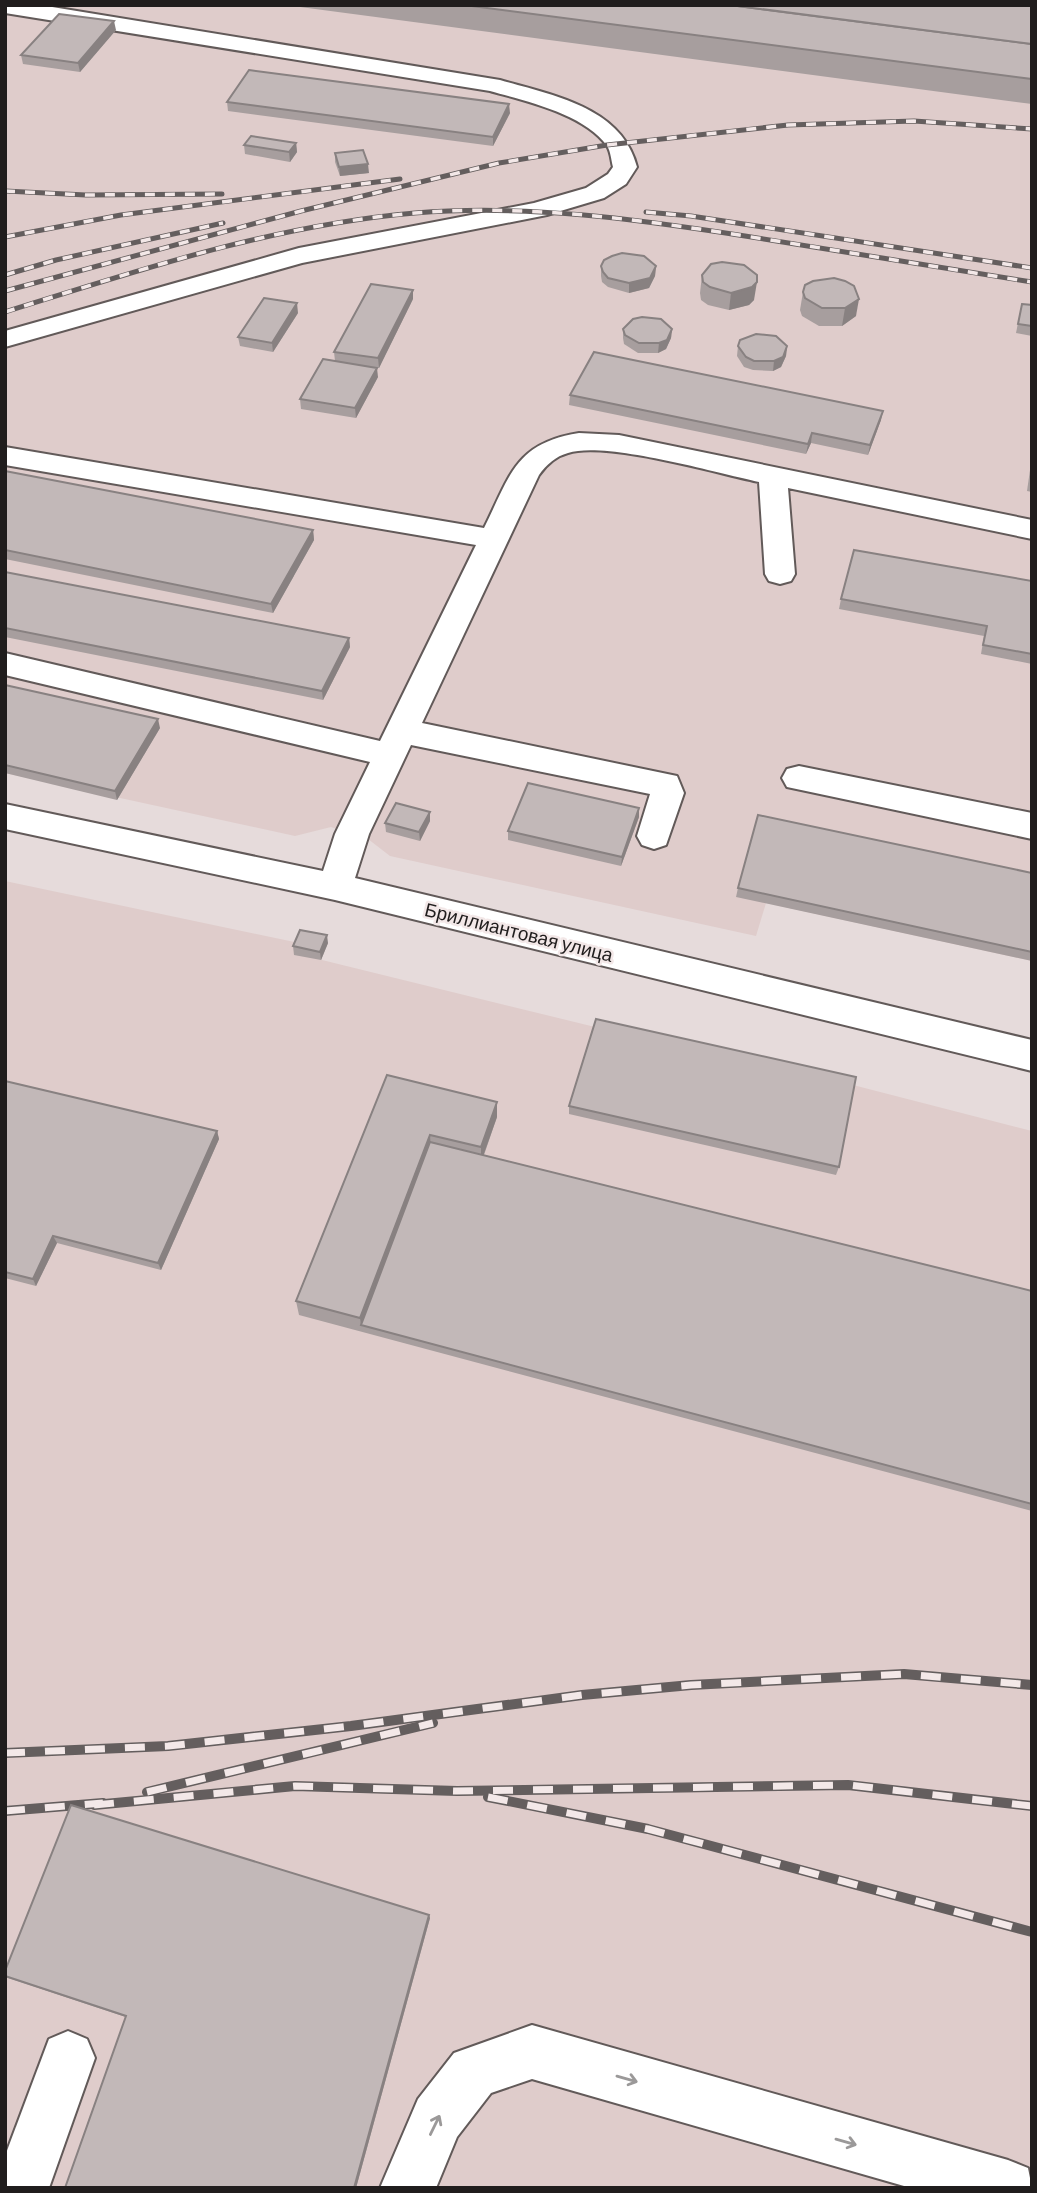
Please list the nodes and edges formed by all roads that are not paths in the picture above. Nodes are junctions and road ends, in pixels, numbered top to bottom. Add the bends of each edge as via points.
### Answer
1 (5, 6) edge
2 (5, 339) edge
3 (5, 456) edge
4 (773, 477) junction
5 (1032, 530) edge
6 (495, 539) junction
7 (780, 574) dead end
8 (5, 664) edge
9 (396, 743) junction
10 (799, 778) dead end
11 (5, 816) edge
12 (1032, 826) edge
13 (654, 836) dead end
14 (335, 887) junction
15 (1032, 1056) edge
16 (68, 2058) dead end
17 (21, 2188) edge
18 (408, 2188) edge
19 (1008, 2188) edge

1 - 2 street via 492,85 556,104 589,121 618,144 625,167 617,179 595,193 538,210 299,256
3 - 6 street
4 - 5 street
4 - 6 street via 619,444 565,443 532,462
4 - 7 street
6 - 9 street
8 - 9 street
9 - 13 street via 665,785 667,793
9 - 14 street via 352,834
10 - 12 street
11 - 14 street, Бриллиантовая улица
14 - 15 street, Бриллиантовая улица
16 - 17 street
18 -> 19 street via 437,2118 472,2073 532,2052

